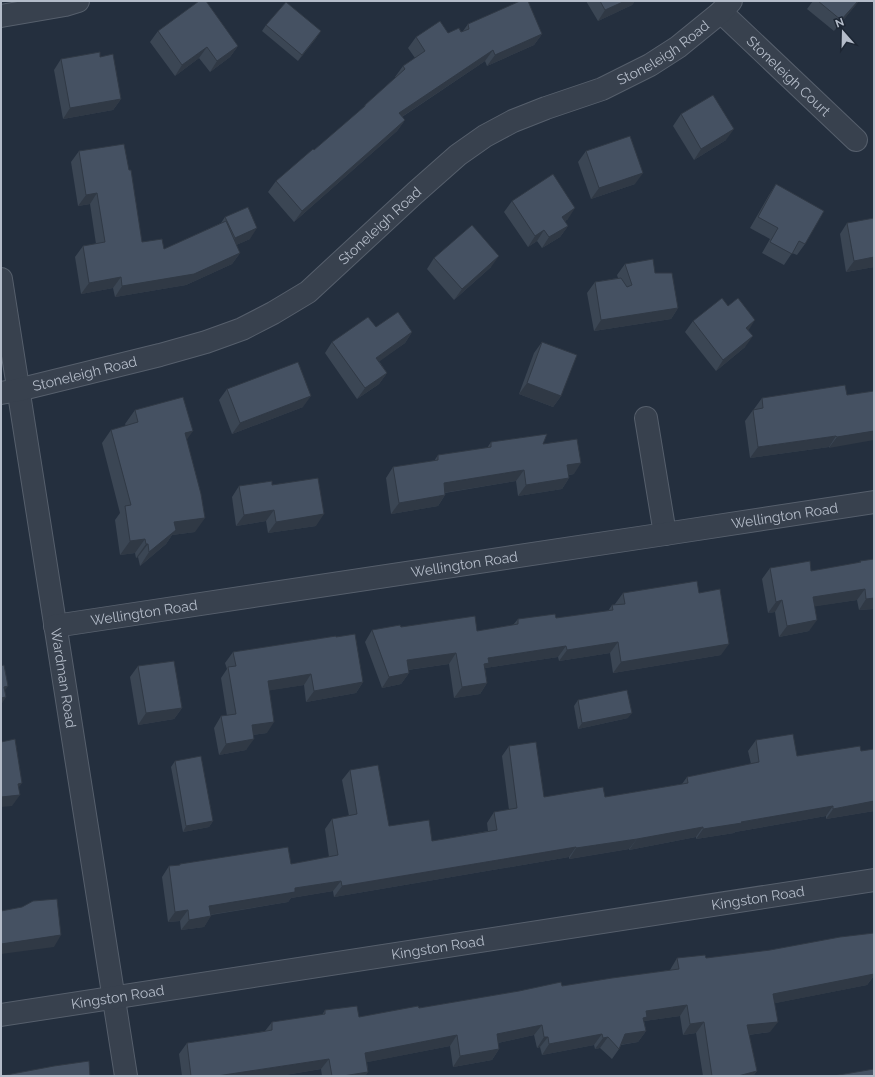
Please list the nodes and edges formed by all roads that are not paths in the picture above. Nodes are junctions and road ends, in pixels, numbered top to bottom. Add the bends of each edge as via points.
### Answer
1 (78, 1) edge
2 (726, 6) edge
3 (1, 16) edge
4 (856, 140) dead end
5 (1, 279) edge
6 (10, 391) edge
7 (646, 418) dead end
8 (874, 502) edge
9 (665, 534) junction
10 (55, 626) junction
11 (874, 880) edge
12 (114, 998) junction
13 (1, 1015) edge
14 (126, 1076) edge

1 - 3 street
2 - 4 street, Stoneleigh Court
2 - 6 street, Stoneleigh Road via 678,47 650,65 602,89 513,121 485,136 458,155 308,292 273,313 242,329 206,342
5 - 6 street, Wardman Road
6 - 10 street, Wardman Road
7 - 9 street
8 - 9 street, Wellington Road
9 - 10 street, Wellington Road
10 - 12 street, Wardman Road
11 - 12 street, Kingston Road
12 - 13 street, Kingston Road
12 - 14 street, Wardman Road

